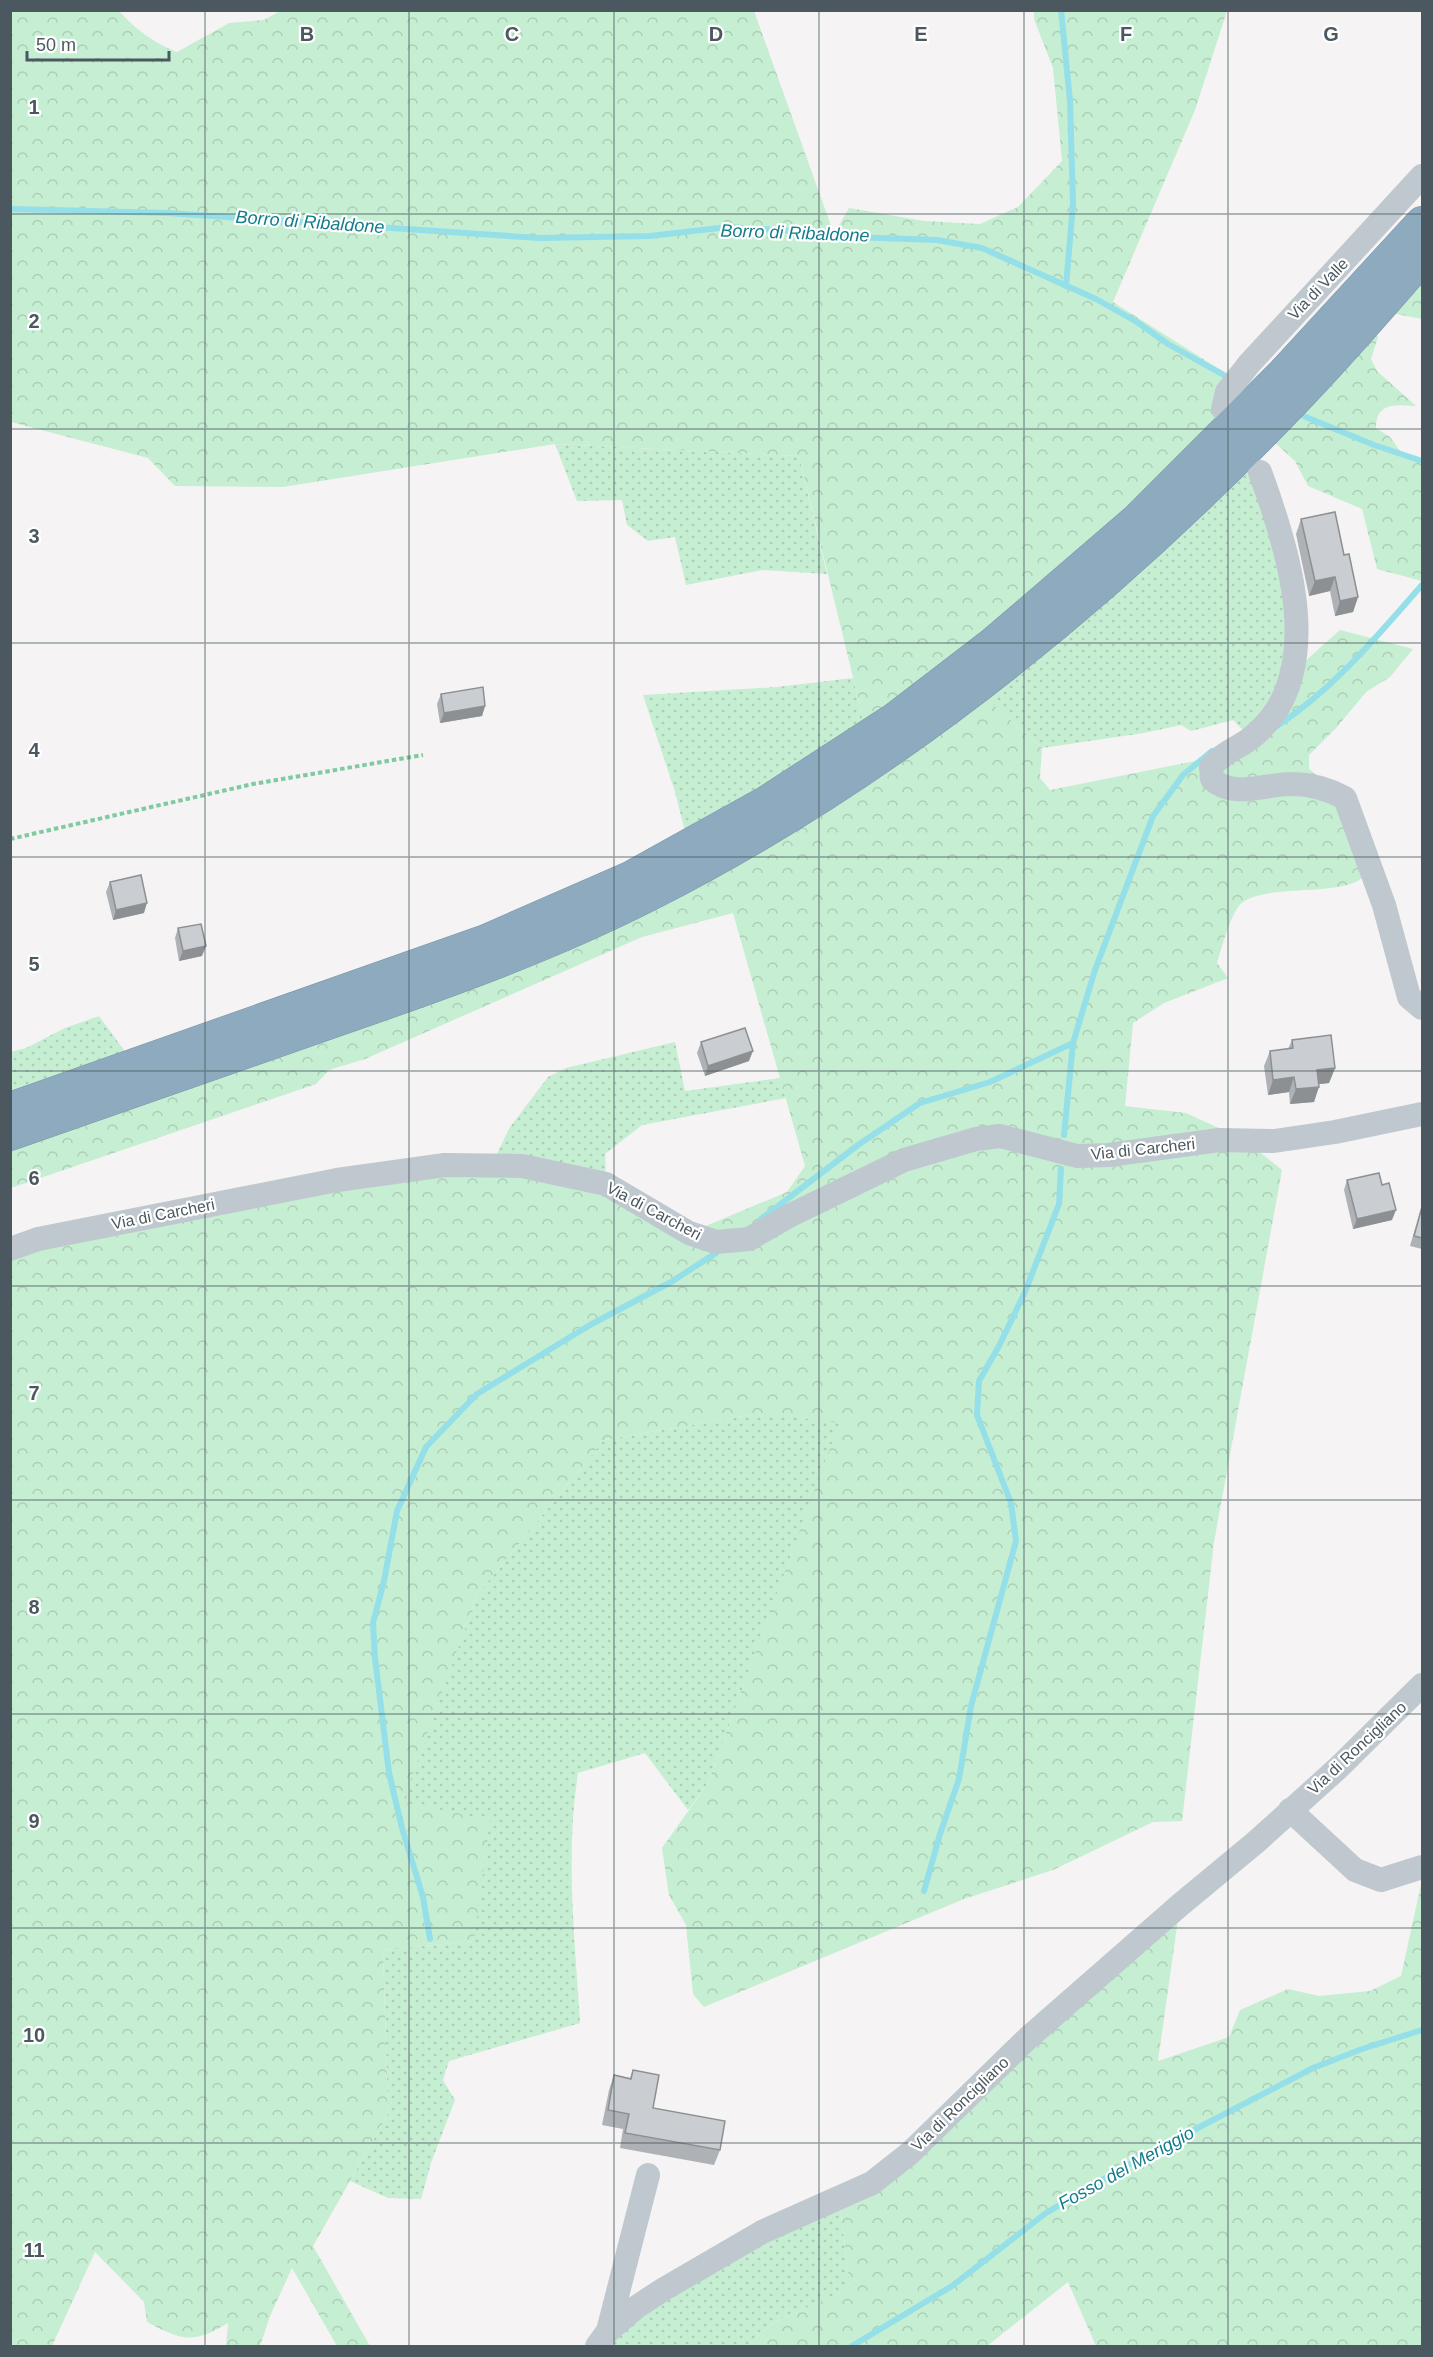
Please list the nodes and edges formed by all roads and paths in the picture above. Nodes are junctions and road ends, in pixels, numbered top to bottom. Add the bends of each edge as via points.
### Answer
1 (1422, 176) edge
2 (1422, 223) edge
3 (1422, 258) edge
4 (1231, 390) dead end
5 (1260, 471) dead end
6 (423, 755) dead end
7 (10, 839) edge
8 (1422, 1008) edge
9 (10, 1109) edge
10 (1422, 1114) edge
11 (10, 1134) edge
12 (10, 1249) edge
13 (1422, 1685) edge
14 (1290, 1810) junction
15 (1422, 1867) edge
16 (648, 2175) dead end
17 (602, 2339) edge

1 - 4 street, Via di Valle
2 - 9 highway via 1284,373 1136,521 994,643 895,718 767,802 630,878 486,941
3 - 11 highway via 1305,390 1226,469 1077,606 919,731 802,809 652,893 486,968
5 - 8 street via 1280,527 1291,586 1298,638 1294,671 1277,710 1251,738 1220,756 1211,767 1212,779 1229,790 1293,784 1327,788 1345,798 1384,906 1409,996
6 - 7 path via 253,784
10 - 12 street, Via di Carcheri via 1274,1141 1219,1140 1109,1155 1077,1156 1000,1136 976,1139 904,1160 749,1239 716,1242 689,1233 606,1184 522,1166 445,1165 337,1180 38,1239
13 - 14 street, Via di Roncigliano
14 - 15 street via 1355,1870 1381,1880
14 - 17 street, Via di Roncigliano via 1028,2038 910,2153 872,2183 762,2232 635,2308
16 - 17 street

